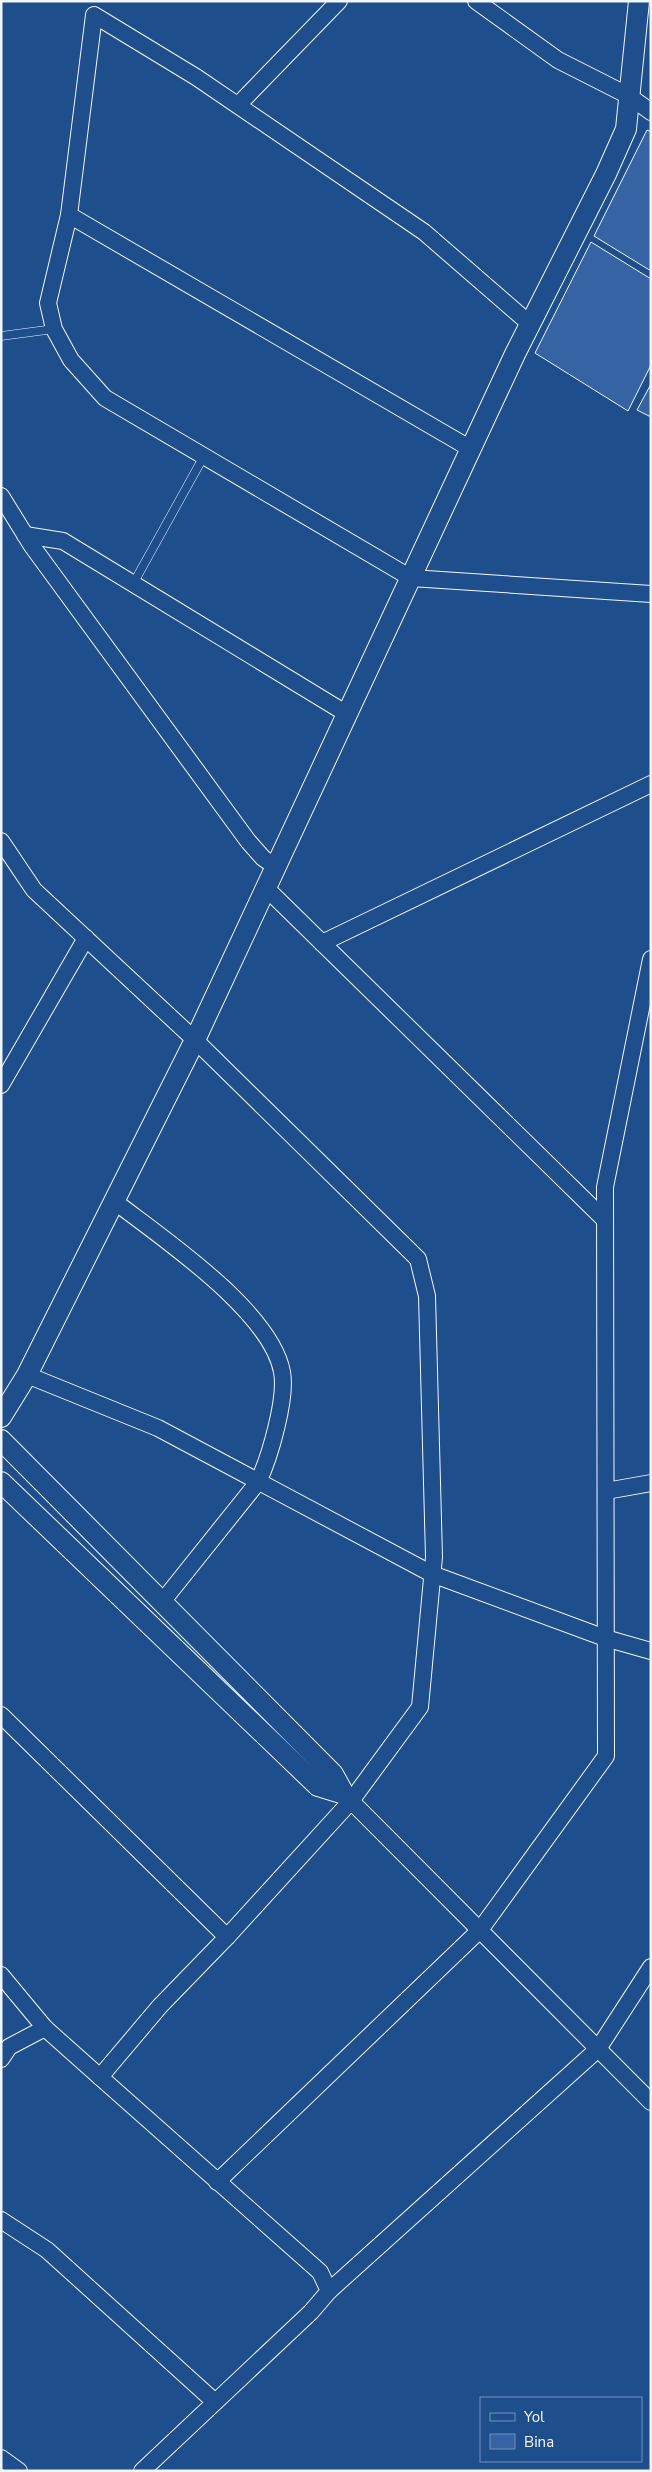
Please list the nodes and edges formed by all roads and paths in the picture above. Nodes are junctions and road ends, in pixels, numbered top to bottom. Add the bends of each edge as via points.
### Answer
1 (339, 1) edge
2 (476, 1) edge
3 (639, 1) edge
4 (629, 96) junction
5 (238, 105) junction
6 (651, 112) edge
7 (69, 215) junction
8 (530, 324) junction
9 (54, 329) junction
10 (1, 336) edge
11 (471, 448) junction
12 (204, 456) junction
13 (1, 496) edge
14 (25, 535) junction
15 (411, 578) junction
16 (133, 584) junction
17 (651, 594) edge
18 (348, 714) junction
19 (651, 784) edge
20 (1, 841) edge
21 (276, 867) junction
22 (266, 888) junction
23 (86, 938) junction
24 (322, 943) junction
25 (650, 968) edge
26 (195, 1040) junction
27 (1, 1085) edge
28 (114, 1201) junction
29 (605, 1220) junction
30 (27, 1375) junction
31 (1, 1417) edge
32 (1, 1440) edge
33 (1, 1482) edge
34 (258, 1482) junction
35 (651, 1483) edge
36 (606, 1490) junction
37 (432, 1574) junction
38 (162, 1602) junction
39 (606, 1638) junction
40 (651, 1651) edge
41 (1, 1715) edge
42 (347, 1797) junction
43 (480, 1930) junction
44 (227, 1936) junction
45 (651, 1967) edge
46 (1, 1975) edge
47 (45, 2028) junction
48 (598, 2049) junction
49 (4, 2051) edge
50 (100, 2077) junction
51 (651, 2102) edge
52 (218, 2182) junction
53 (1, 2220) edge
54 (329, 2291) junction
55 (215, 2402) junction
56 (1, 2458) edge
57 (18, 2471) edge
58 (142, 2471) edge

1 - 5 street
2 - 4 street via 558,60
3 - 4 street
4 - 6 street
4 - 8 street via 626,129
5 - 7 street via 94,15
5 - 8 street via 424,232
7 - 9 street via 48,303
7 - 11 street
8 - 11 street
9 - 10 lane
9 - 12 street via 71,360 105,398
11 - 15 street
12 - 15 street
12 - 16 lane
13 - 14 street
14 - 16 street via 62,541
14 - 21 street via 248,841
15 - 17 street
15 - 18 street
16 - 18 street
18 - 21 street
19 - 24 street
20 - 23 street via 34,890
21 - 22 street
22 - 24 street
22 - 26 street
23 - 26 street
23 - 27 street
24 - 29 street
25 - 29 street via 605,1187
26 - 28 street
26 - 37 street via 418,1259 427,1296
28 - 30 street
28 - 34 street via 217,1281 240,1303 275,1351 282,1371 283,1392 267,1462
29 - 36 street
30 - 31 street
30 - 34 street via 158,1428
32 - 38 street
33 - 42 street via 318,1786
34 - 37 street
34 - 38 street
35 - 36 street
36 - 39 street
37 - 39 street
37 - 42 street via 420,1708
38 - 42 street via 333,1774
39 - 40 street
39 - 43 street via 606,1756
41 - 44 street
42 - 43 street
42 - 44 street
43 - 48 street
43 - 52 street
44 - 50 street via 160,2006
45 - 48 street
46 - 47 street
47 - 49 street
47 - 50 street
48 - 51 street
48 - 54 street
50 - 52 street
52 - 54 street via 320,2272
53 - 55 street via 47,2250
54 - 55 street
55 - 58 street
56 - 57 street

